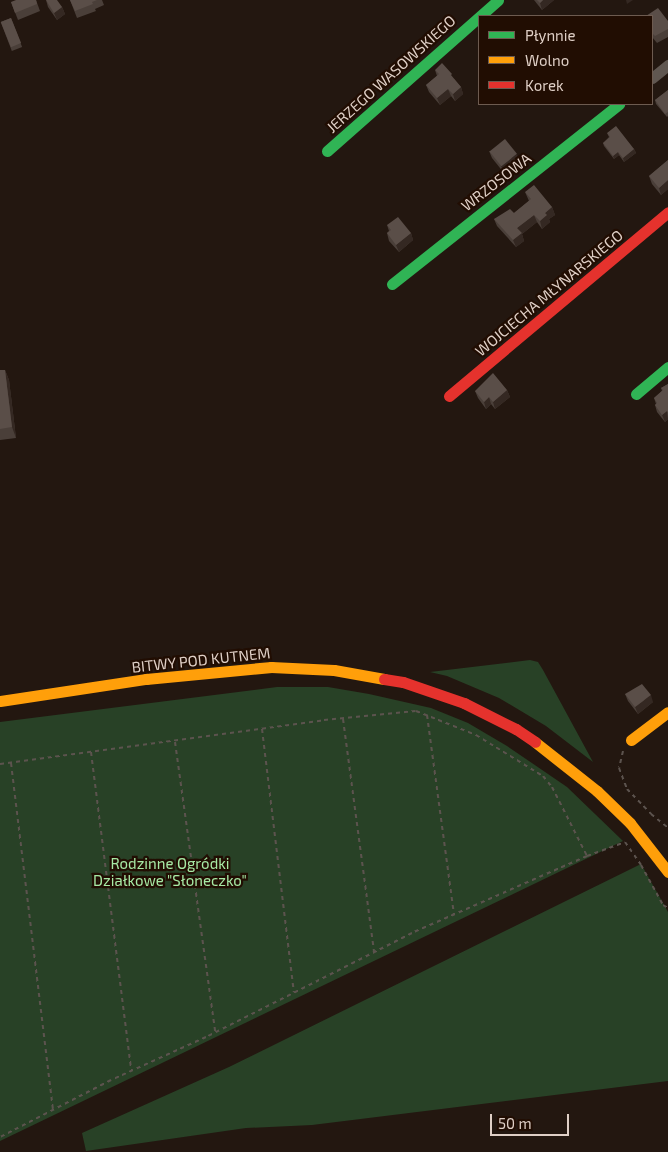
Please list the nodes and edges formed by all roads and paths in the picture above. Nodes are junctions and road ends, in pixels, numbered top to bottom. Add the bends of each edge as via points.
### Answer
1 (498, 0) edge
2 (481, 15) edge
3 (478, 18) edge
4 (668, 65) edge
5 (653, 77) edge
6 (618, 105) edge
7 (327, 152) dead end
8 (668, 212) edge
9 (392, 284) dead end
10 (668, 367) edge
11 (636, 394) dead end
12 (449, 396) dead end
13 (0, 701) edge
14 (668, 712) edge
15 (427, 714) junction
16 (343, 718) junction
17 (262, 729) junction
18 (631, 740) joint
19 (174, 741) junction
20 (91, 752) junction
21 (11, 763) junction
22 (0, 764) edge
23 (668, 828) edge
24 (587, 856) junction
25 (668, 872) edge
26 (668, 908) edge
27 (454, 915) junction
28 (374, 952) junction
29 (294, 992) junction
30 (215, 1032) junction
31 (131, 1070) junction
32 (53, 1111) junction
33 (0, 1137) edge

1 - 2 street, JERZEGO WASOWSKIEGO
3 - 7 street, JERZEGO WASOWSKIEGO
4 - 5 street
6 - 9 street, WRZOSOWA
8 - 12 street, WOJCIECHA MŁYNARSKIEGO
10 - 11 street
13 - 25 street, BITWY POD KUTNEM via 163,677 263,667 334,670 403,682 464,703 539,744 617,810
14 - 18 street
15 - 16 path via 416,711
15 - 24 path via 484,740 543,776 552,787
15 - 27 path
16 - 17 path
16 - 28 path
17 - 19 path
17 - 29 path
18 - 23 path via 623,750 619,768 623,779 633,795
19 - 20 path
19 - 30 path
20 - 21 path
20 - 31 path
21 - 22 path
21 - 32 path
24 - 26 path via 624,842
24 - 27 path
27 - 28 path
28 - 29 path
29 - 30 path
30 - 31 path
31 - 32 path
32 - 33 path

